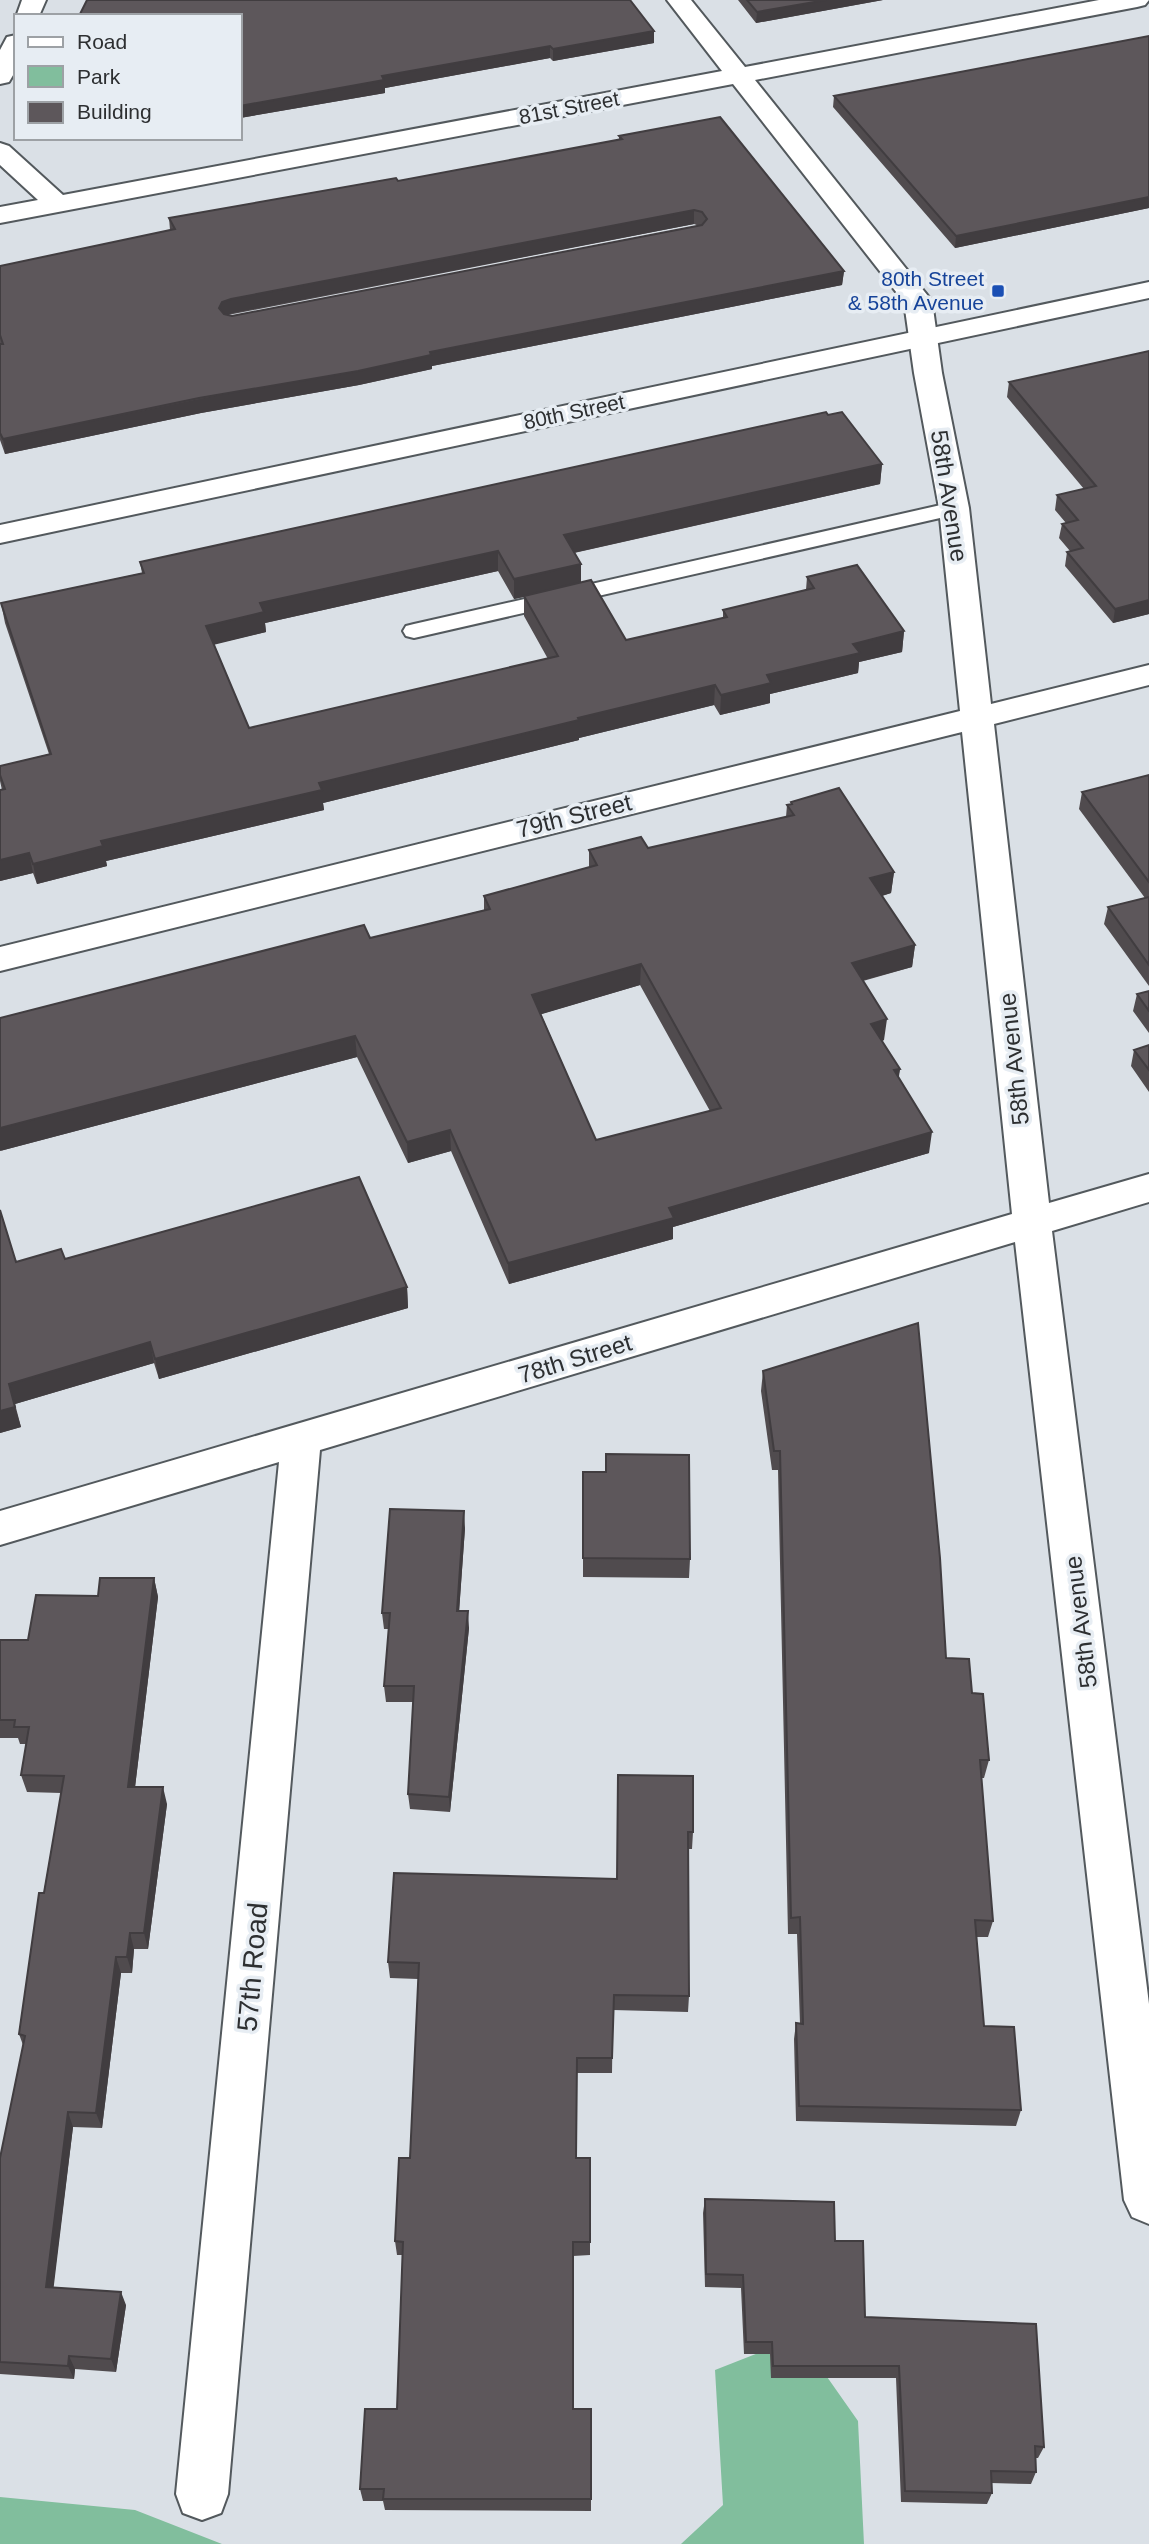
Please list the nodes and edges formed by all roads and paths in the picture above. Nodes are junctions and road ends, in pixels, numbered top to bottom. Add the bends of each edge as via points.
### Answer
1 (679, 0) edge
2 (1138, 0) edge
3 (14, 46) edge
4 (741, 75) junction
5 (0, 77) edge
6 (0, 151) edge
7 (57, 204) junction
8 (0, 215) edge
9 (1149, 290) edge
10 (923, 338) junction
11 (954, 508) junction
12 (0, 534) edge
13 (414, 631) dead end
14 (1149, 675) edge
15 (976, 716) junction
16 (0, 959) edge
17 (1149, 1188) edge
18 (1032, 1222) junction
19 (301, 1441) junction
20 (0, 1528) edge
21 (1135, 1942) edge
22 (1149, 2200) edge
23 (202, 2494) dead end

1 - 4 street, 58th Avenue
2 - 4 street, 81st Street
3 - 5 street
4 - 7 street, 81st Street
4 - 10 street, 58th Avenue via 918,301
6 - 7 street
7 - 8 street, 81st Street
9 - 10 street, 80th Street
10 - 11 street, 58th Avenue
10 - 12 street, 80th Street
11 - 13 lane
11 - 15 street, 58th Avenue
14 - 15 street, 79th Street
15 - 16 street, 79th Street
15 - 18 street, 58th Avenue
17 - 18 street, 78th Street
18 - 19 street, 78th Street
18 - 21 street, 58th Avenue
19 - 20 street, 78th Street
19 - 23 street, 57th Road
21 - 22 street, 58th Avenue

